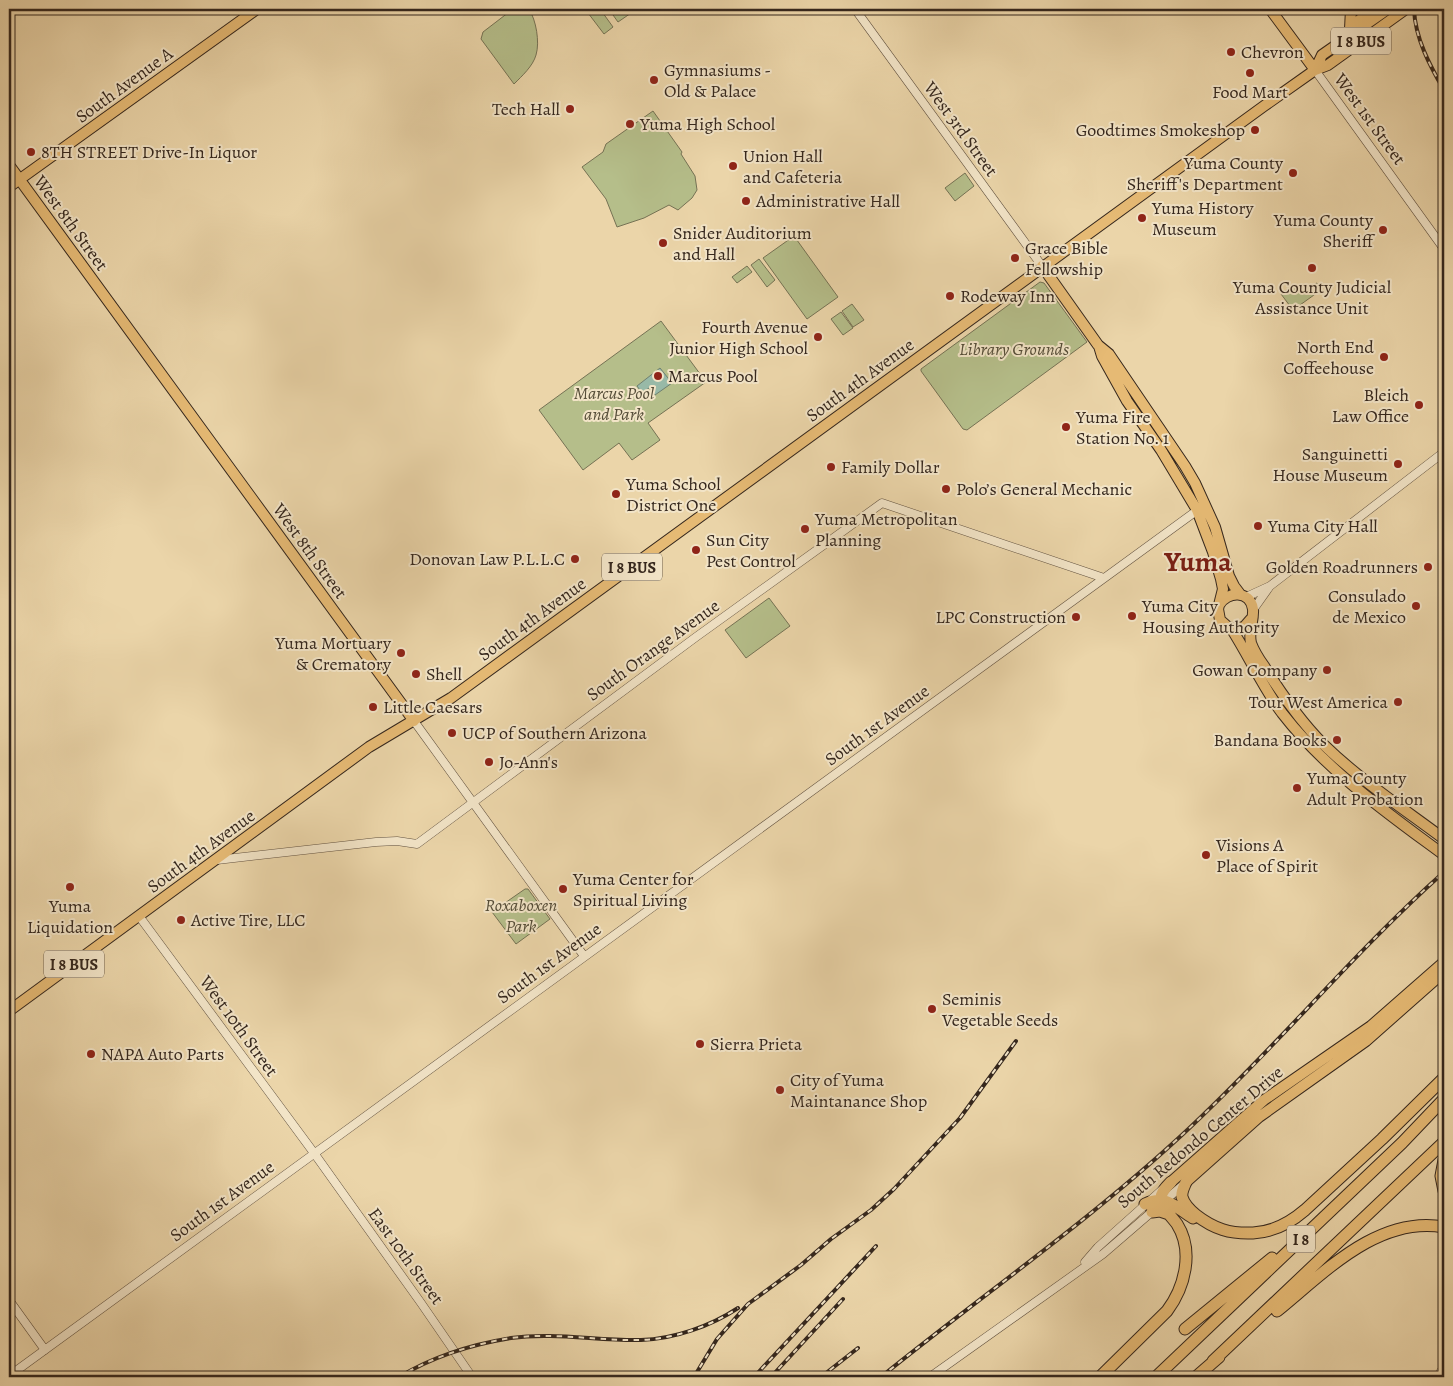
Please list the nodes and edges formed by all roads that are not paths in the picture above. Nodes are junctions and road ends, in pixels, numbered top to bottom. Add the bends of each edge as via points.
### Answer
1 (257, 9) edge
2 (855, 9) edge
3 (1270, 9) edge
4 (1352, 9) edge
5 (1375, 9) edge
6 (1388, 9) edge
7 (1406, 9) edge
8 (1351, 26) junction
9 (1348, 38) junction
10 (1315, 70) junction
11 (9, 165) edge
12 (20, 180) junction
13 (9, 187) edge
14 (1444, 249) edge
15 (1042, 266) junction
16 (1444, 452) edge
17 (1201, 507) junction
18 (1104, 578) junction
19 (1270, 586) junction
20 (1243, 596) junction
21 (1219, 605) junction
22 (1252, 614) junction
23 (1231, 628) junction
24 (414, 721) junction
25 (472, 802) junction
26 (1444, 839) edge
27 (1444, 855) edge
28 (217, 860) junction
29 (139, 916) junction
30 (584, 956) junction
31 (1444, 962) edge
32 (1444, 972) edge
33 (9, 1011) edge
34 (1444, 1078) edge
35 (1444, 1099) edge
36 (1444, 1142) edge
37 (314, 1153) junction
38 (1444, 1160) edge
39 (1170, 1182) junction
40 (1186, 1182) junction
41 (1444, 1191) edge
42 (1163, 1201) junction
43 (1339, 1204) junction
44 (1149, 1208) junction
45 (1169, 1214) junction
46 (1210, 1226) junction
47 (1444, 1227) edge
48 (9, 1300) edge
49 (1185, 1329) dead end
50 (45, 1350) junction
51 (1213, 1361) junction
52 (1444, 1367) edge
53 (9, 1376) edge
54 (473, 1377) edge
55 (930, 1377) edge
56 (1100, 1377) edge
57 (1156, 1377) edge
58 (1196, 1377) edge
59 (1437, 1377) edge

1 - 12 main road, South Avenue A
2 - 15 street, West 3rd Street
3 - 10 main road, West 1st Street
4 - 8 main road
5 - 8 main road
6 - 9 main road, I 8 BUS
7 - 10 main road, I 8 BUS via 1328,65
8 - 9 main road
9 - 10 main road, I 8 BUS via 1322,56
10 - 14 street, West 1st Street
10 - 15 main road, South 4th Avenue / I 8 BUS
11 - 12 main road, West 8th Street
12 - 13 main road, South Avenue A
12 - 24 main road, West 8th Street
15 - 17 main road via 1098,345 1109,354 1186,466
15 - 24 main road, South 4th Avenue / I 8 BUS via 451,698
16 - 19 street
17 - 18 street, South 1st Avenue
17 - 20 main road via 1215,527 1229,576
17 - 21 main road via 1221,578
18 - 25 street, South Orange Avenue via 882,503
18 - 30 street, South 1st Avenue
19 - 20 street
19 - 22 street
20 - 21 main road via 1225,597
20 - 22 main road via 1250,601
21 - 23 main road via 1220,620
22 - 23 main road via 1244,627
22 - 26 main road via 1250,633 1253,648 1305,725 1348,767
23 - 27 main road via 1273,700 1315,752 1361,793
24 - 25 street, West 8th Street
24 - 28 main road, South 4th Avenue / I 8 BUS via 370,747
25 - 28 street, South Orange Avenue via 417,844 376,842
25 - 30 street, West 8th Street
28 - 29 main road, South 4th Avenue / I 8 BUS
29 - 33 main road, South 4th Avenue / I 8 BUS
29 - 37 street, West 10th Street
30 - 37 street, South 1st Avenue
31 - 39 main road, South Redondo Center Drive via 1371,1026 1264,1100
32 - 40 main road, South Redondo Center Drive via 1366,1040 1260,1117
34 - 46 highway via 1294,1220 1253,1233 1229,1232
35 - 43 highway, I 8
36 - 51 highway, I 8
37 - 50 street, South 1st Avenue
37 - 54 street, East 10th Street
38 - 41 highway
39 - 42 highway via 1162,1192
39 - 44 street, South Redondo Center Drive
40 - 42 street, South Redondo Center Drive
40 - 46 highway via 1183,1200
42 - 44 highway via 1154,1200
42 - 45 highway
42 - 46 highway
43 - 49 highway
43 - 57 highway, I 8
44 - 45 highway
44 - 55 street, South Redondo Center Drive via 1098,1247 1077,1271
45 - 56 highway via 1184,1238 1186,1255 1178,1294 1167,1311
47 - 51 highway via 1396,1229 1355,1248
48 - 50 street
50 - 53 street, South 1st Avenue
51 - 58 highway, I 8
52 - 59 street

